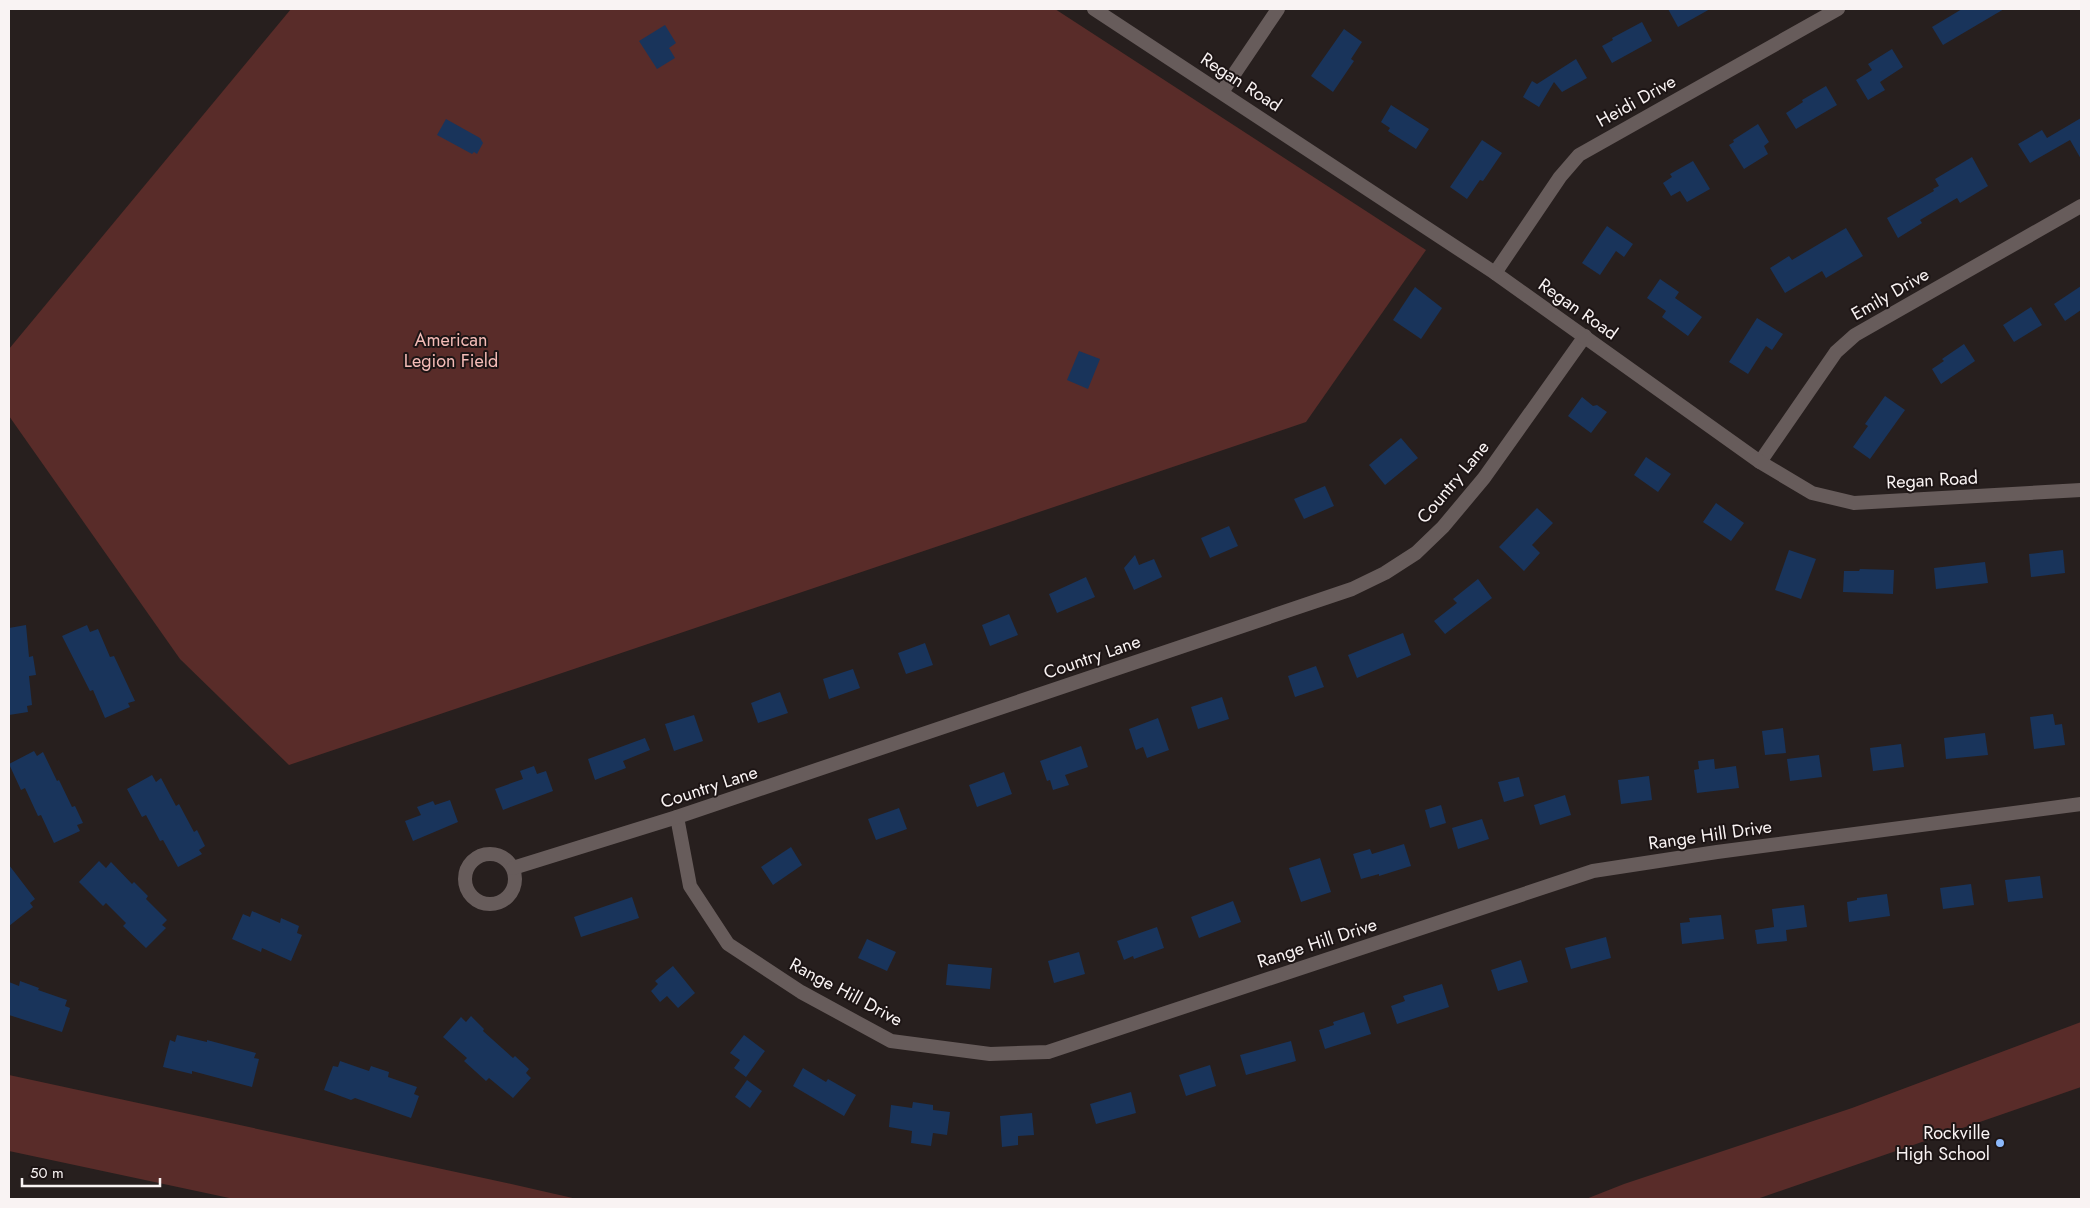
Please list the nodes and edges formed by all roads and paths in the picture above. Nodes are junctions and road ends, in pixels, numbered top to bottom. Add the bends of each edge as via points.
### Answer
1 (1094, 9) edge
2 (1278, 9) edge
3 (1838, 9) edge
4 (1222, 92) junction
5 (2081, 206) edge
6 (1495, 273) junction
7 (1585, 336) junction
8 (1760, 462) junction
9 (2081, 490) edge
10 (2081, 804) edge
11 (677, 817) junction
12 (513, 868) dead end

1 - 4 street, Regan Road
2 - 4 street
3 - 6 street, Heidi Drive via 1579,155 1560,177
4 - 6 street, Regan Road
5 - 8 street, Emily Drive via 1855,335 1836,352
6 - 7 street, Regan Road
7 - 8 street, Regan Road
7 - 11 street, Country Lane via 1484,478 1443,527 1416,552 1385,573 1352,589
8 - 9 street, Regan Road via 1812,493 1854,503
10 - 11 street, Range Hill Drive via 1593,871 1048,1052 990,1054 891,1040 800,992 728,944 690,886
11 - 12 street, Country Lane

